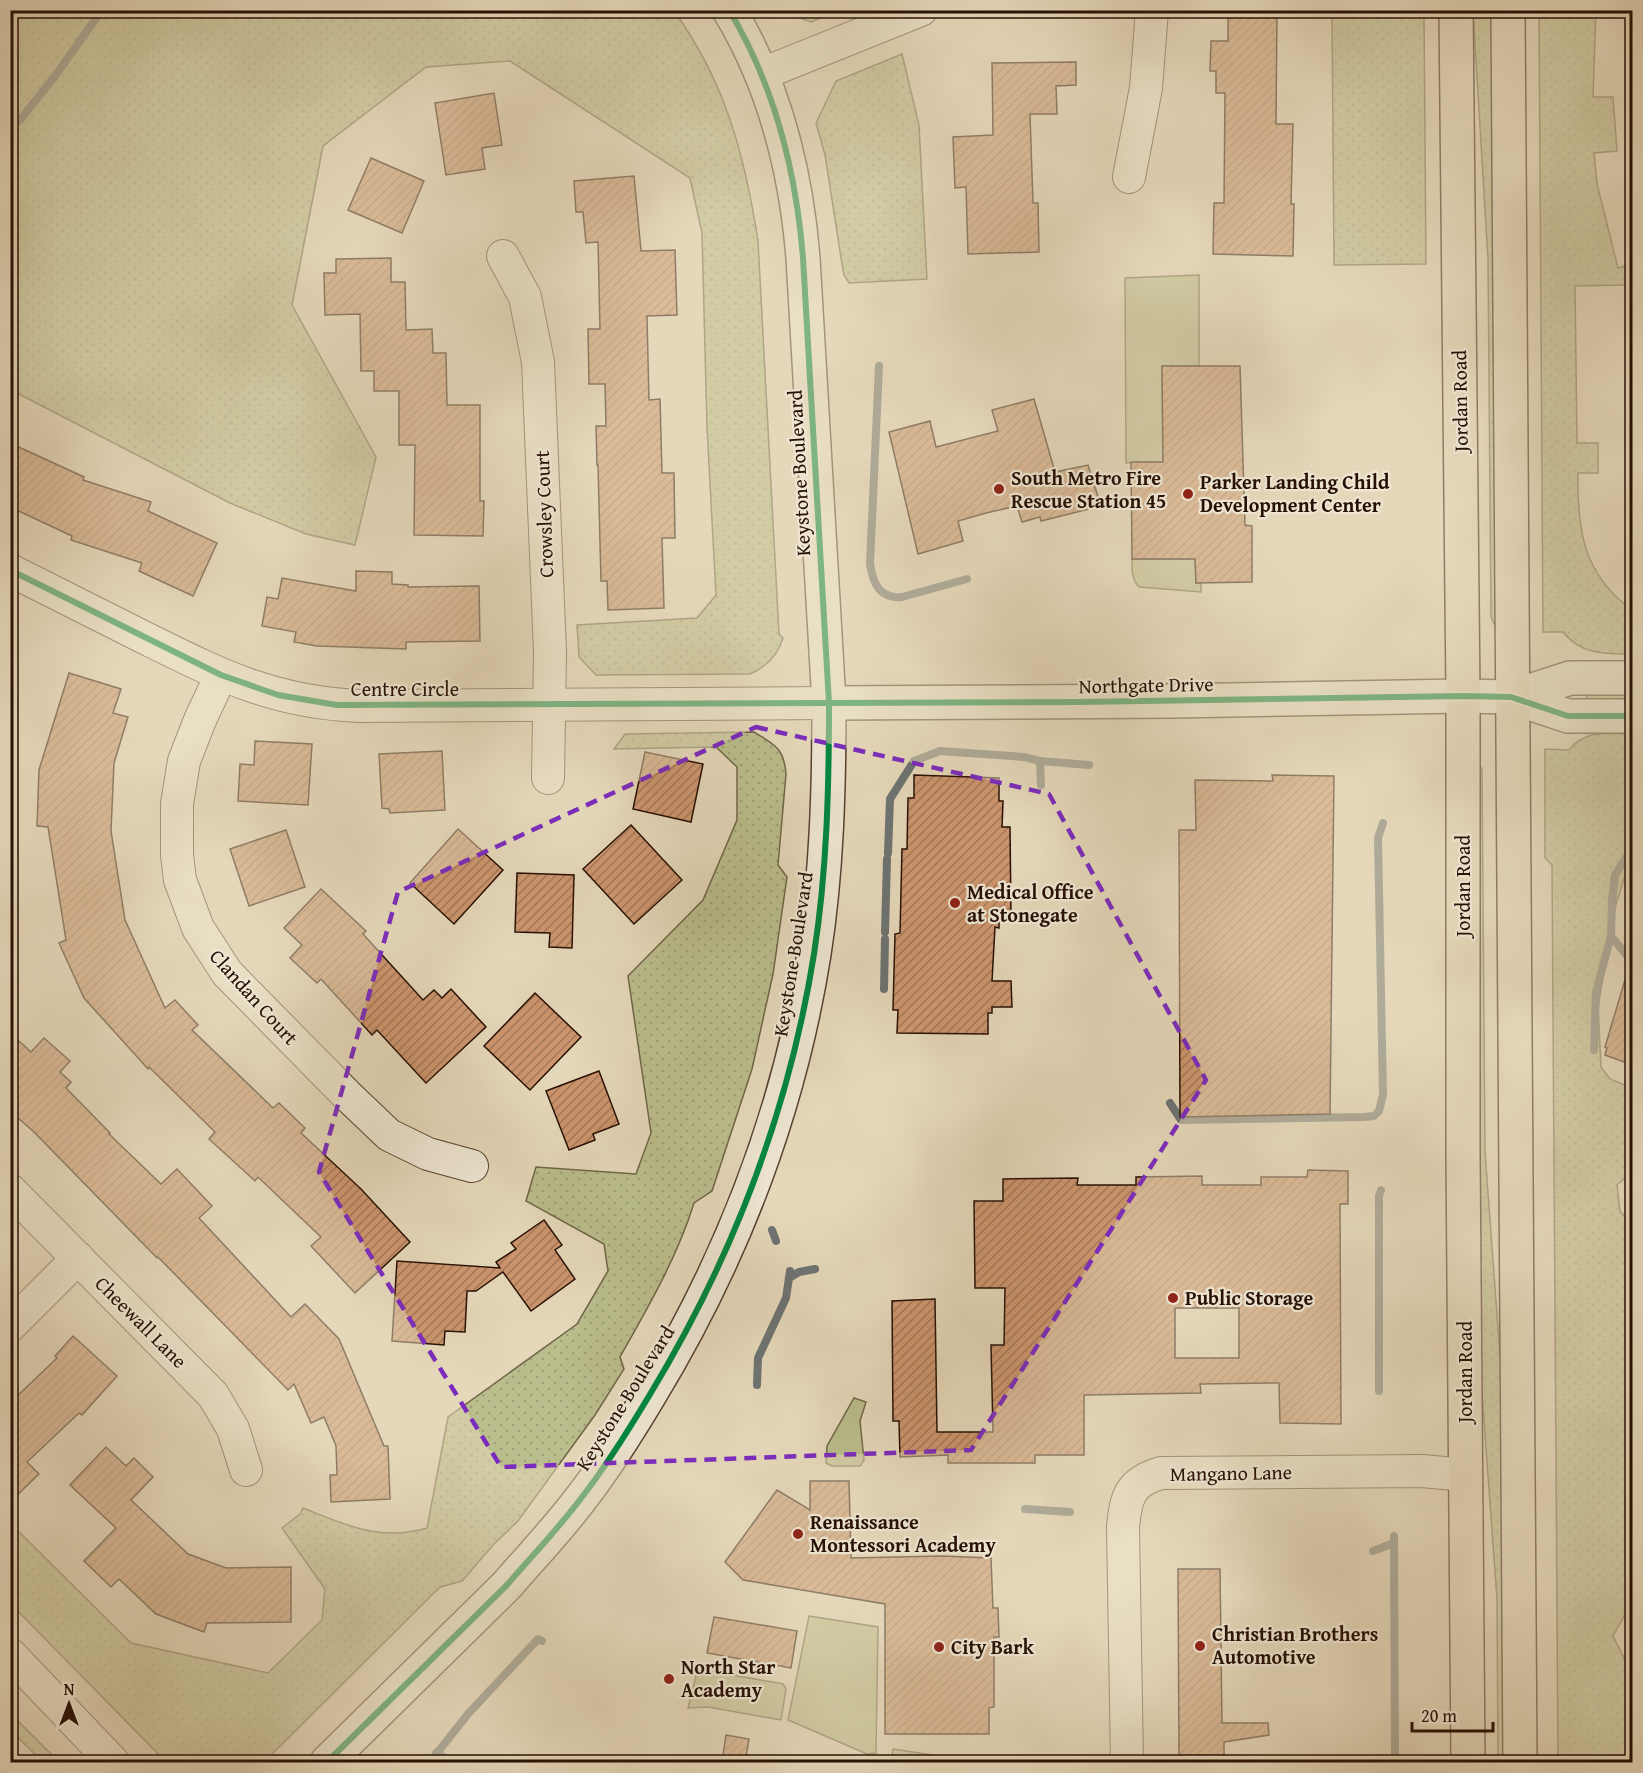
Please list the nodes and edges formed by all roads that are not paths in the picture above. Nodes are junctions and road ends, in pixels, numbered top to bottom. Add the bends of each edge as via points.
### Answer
1 (729, 10) edge
2 (921, 10) edge
3 (1152, 10) edge
4 (1456, 10) edge
5 (1508, 10) edge
6 (762, 74) junction
7 (1129, 177) dead end
8 (503, 256) dead end
9 (10, 570) edge
10 (220, 675) junction
11 (1632, 678) edge
12 (1463, 696) junction
13 (1511, 697) junction
14 (829, 703) junction
15 (550, 705) junction
16 (1632, 716) edge
17 (548, 778) dead end
18 (472, 1166) dead end
19 (10, 1190) edge
20 (78, 1258) junction
21 (10, 1326) edge
22 (246, 1470) dead end
23 (1466, 1475) junction
24 (10, 1654) edge
25 (113, 1762) edge
26 (327, 1762) edge
27 (1127, 1762) edge
28 (1468, 1762) edge
29 (1520, 1762) edge

1 - 6 street, Keystone Boulevard
2 - 6 street
3 - 7 street via 1146,88
4 - 12 main road, Jordan Road
5 - 13 main road
6 - 14 street, Keystone Boulevard via 789,159 800,220
8 - 15 street, Crowsley Court via 525,297 537,362
9 - 10 street, Centre Circle
10 - 15 street, Centre Circle via 278,695 337,705
10 - 18 street, Clandan Court via 184,761 177,804 180,879 198,928 228,973 389,1135 428,1154
11 - 13 street via 1570,678
12 - 13 street, Northgate Drive
12 - 14 street, Northgate Drive
12 - 23 main road, Jordan Road
13 - 16 street via 1568,716
13 - 29 main road
14 - 15 street, Centre Circle
14 - 26 street, Keystone Boulevard via 825,858 808,990 762,1160 710,1285 664,1371 583,1497 507,1585
15 - 17 street, Crowsley Court
19 - 20 street, Cheewall Lane
20 - 21 street
20 - 22 street, Cheewall Lane via 213,1395 233,1429
23 - 27 street, Mangano Lane via 1422,1471 1161,1473 1136,1485 1129,1495 1123,1527
23 - 28 main road, Jordan Road
24 - 25 street

